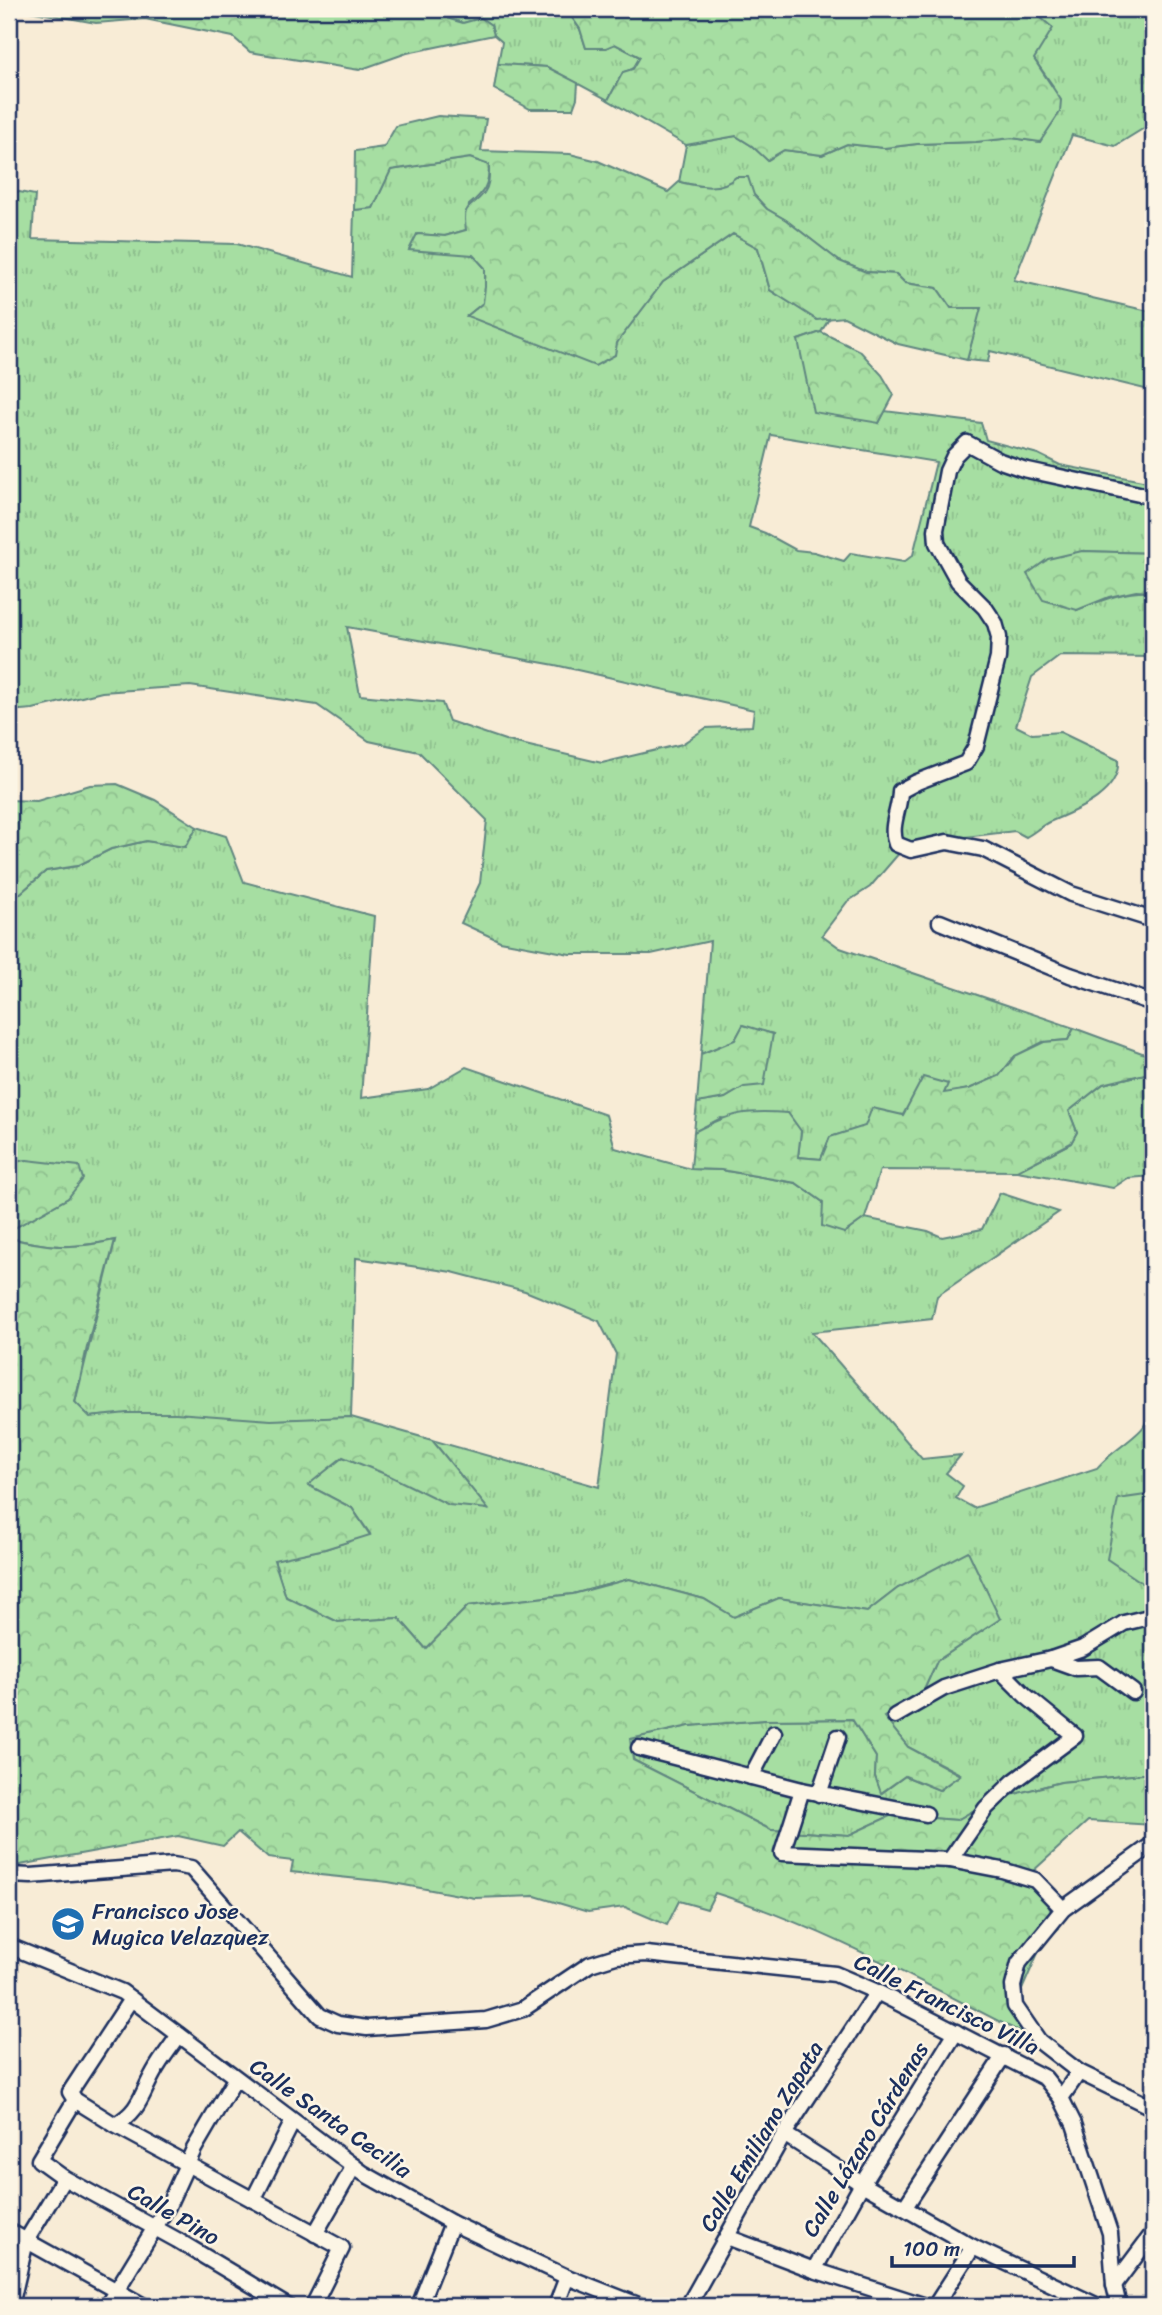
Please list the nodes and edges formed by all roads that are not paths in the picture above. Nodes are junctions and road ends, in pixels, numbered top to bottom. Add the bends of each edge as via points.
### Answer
1 (1153, 497) edge
2 (1153, 920) edge
3 (940, 922) dead end
4 (1153, 1003) edge
5 (1153, 1616) edge
6 (1051, 1659) junction
7 (1000, 1670) junction
8 (1133, 1692) dead end
9 (895, 1716) dead end
10 (774, 1734) dead end
11 (838, 1737) dead end
12 (639, 1748) dead end
13 (751, 1777) junction
14 (802, 1790) junction
15 (819, 1794) junction
16 (926, 1814) dead end
17 (1153, 1844) edge
18 (950, 1860) junction
19 (9, 1875) edge
20 (1063, 1909) junction
21 (9, 1946) edge
22 (877, 1992) junction
23 (131, 1998) junction
24 (956, 2032) junction
25 (179, 2035) junction
26 (1004, 2055) junction
27 (1079, 2072) junction
28 (234, 2078) junction
29 (1061, 2098) junction
30 (75, 2100) junction
31 (1153, 2108) edge
32 (127, 2121) junction
33 (293, 2121) junction
34 (783, 2134) junction
35 (187, 2165) junction
36 (354, 2166) junction
37 (64, 2178) junction
38 (862, 2184) junction
39 (253, 2200) junction
40 (905, 2207) junction
41 (452, 2223) junction
42 (155, 2227) junction
43 (9, 2231) edge
44 (1153, 2233) edge
45 (316, 2234) junction
46 (727, 2237) junction
47 (26, 2241) junction
48 (973, 2247) junction
49 (814, 2270) junction
50 (567, 2277) junction
51 (1114, 2285) junction
52 (116, 2290) junction
53 (12, 2306) edge
54 (107, 2306) edge
55 (144, 2306) edge
56 (287, 2306) edge
57 (313, 2306) edge
58 (419, 2306) edge
59 (556, 2306) edge
60 (641, 2306) edge
61 (688, 2306) edge
62 (926, 2306) edge
63 (935, 2306) edge
64 (1098, 2306) edge
65 (1119, 2306) edge

1 - 2 street via 1023,469 967,443 954,456 947,471 937,542 958,581 995,623 999,658 976,746 965,763 900,790 893,835 896,844 911,850 947,842 984,849 1071,894
3 - 4 street
5 - 6 street via 1124,1623 1083,1648
6 - 7 street
6 - 8 street via 1076,1668 1099,1667
7 - 9 street via 944,1688
7 - 18 street via 1076,1735 986,1808
10 - 13 street
11 - 15 street
12 - 13 street
13 - 14 street
14 - 15 street
14 - 18 street via 782,1853
15 - 16 street
17 - 20 street
18 - 20 street via 1035,1880
19 - 22 street, Calle Francisco Villa via 191,1868 320,2016 367,2028 486,2020 523,2010 590,1964 616,1956 646,1954 835,1973
20 - 27 street via 1018,1963 1013,1986 1015,2006 1039,2041
21 - 23 street, Calle Santa Cecilia
22 - 24 street, Calle Francisco Villa
22 - 34 street, Calle Emiliano Zapata
23 - 25 street, Calle Santa Cecilia
23 - 30 street via 70,2092
24 - 26 street, Calle Francisco Villa
24 - 38 street, Calle Lázaro Cárdenas
25 - 28 street, Calle Santa Cecilia
25 - 32 street
26 - 29 street, Calle Francisco Villa via 1045,2078
26 - 40 street
27 - 29 street
27 - 31 street
28 - 33 street, Calle Santa Cecilia
28 - 35 street
29 - 51 street, Calle Francisco Villa via 1110,2233
30 - 32 street
30 - 37 street, Calle Pino via 39,2160
32 - 35 street
33 - 36 street, Calle Santa Cecilia
33 - 39 street
34 - 38 street
34 - 46 street, Calle Emiliano Zapata
35 - 39 street
35 - 42 street
36 - 41 street, Calle Santa Cecilia
36 - 45 street
37 - 42 street, Calle Pino
37 - 47 street
38 - 40 street
38 - 49 street, Calle Lázaro Cárdenas
39 - 45 street
40 - 48 street
41 - 50 street, Calle Santa Cecilia
41 - 58 street
42 - 52 street
42 - 56 street, Calle Pino
43 - 47 street
44 - 51 street
45 - 57 street via 341,2248
46 - 49 street
46 - 61 street, Calle Emiliano Zapata
47 - 52 street
47 - 53 street
48 - 63 street
48 - 64 street
49 - 62 street
50 - 59 street
50 - 60 street, Calle Santa Cecilia
51 - 65 street, Calle Francisco Villa
52 - 54 street
52 - 55 street

